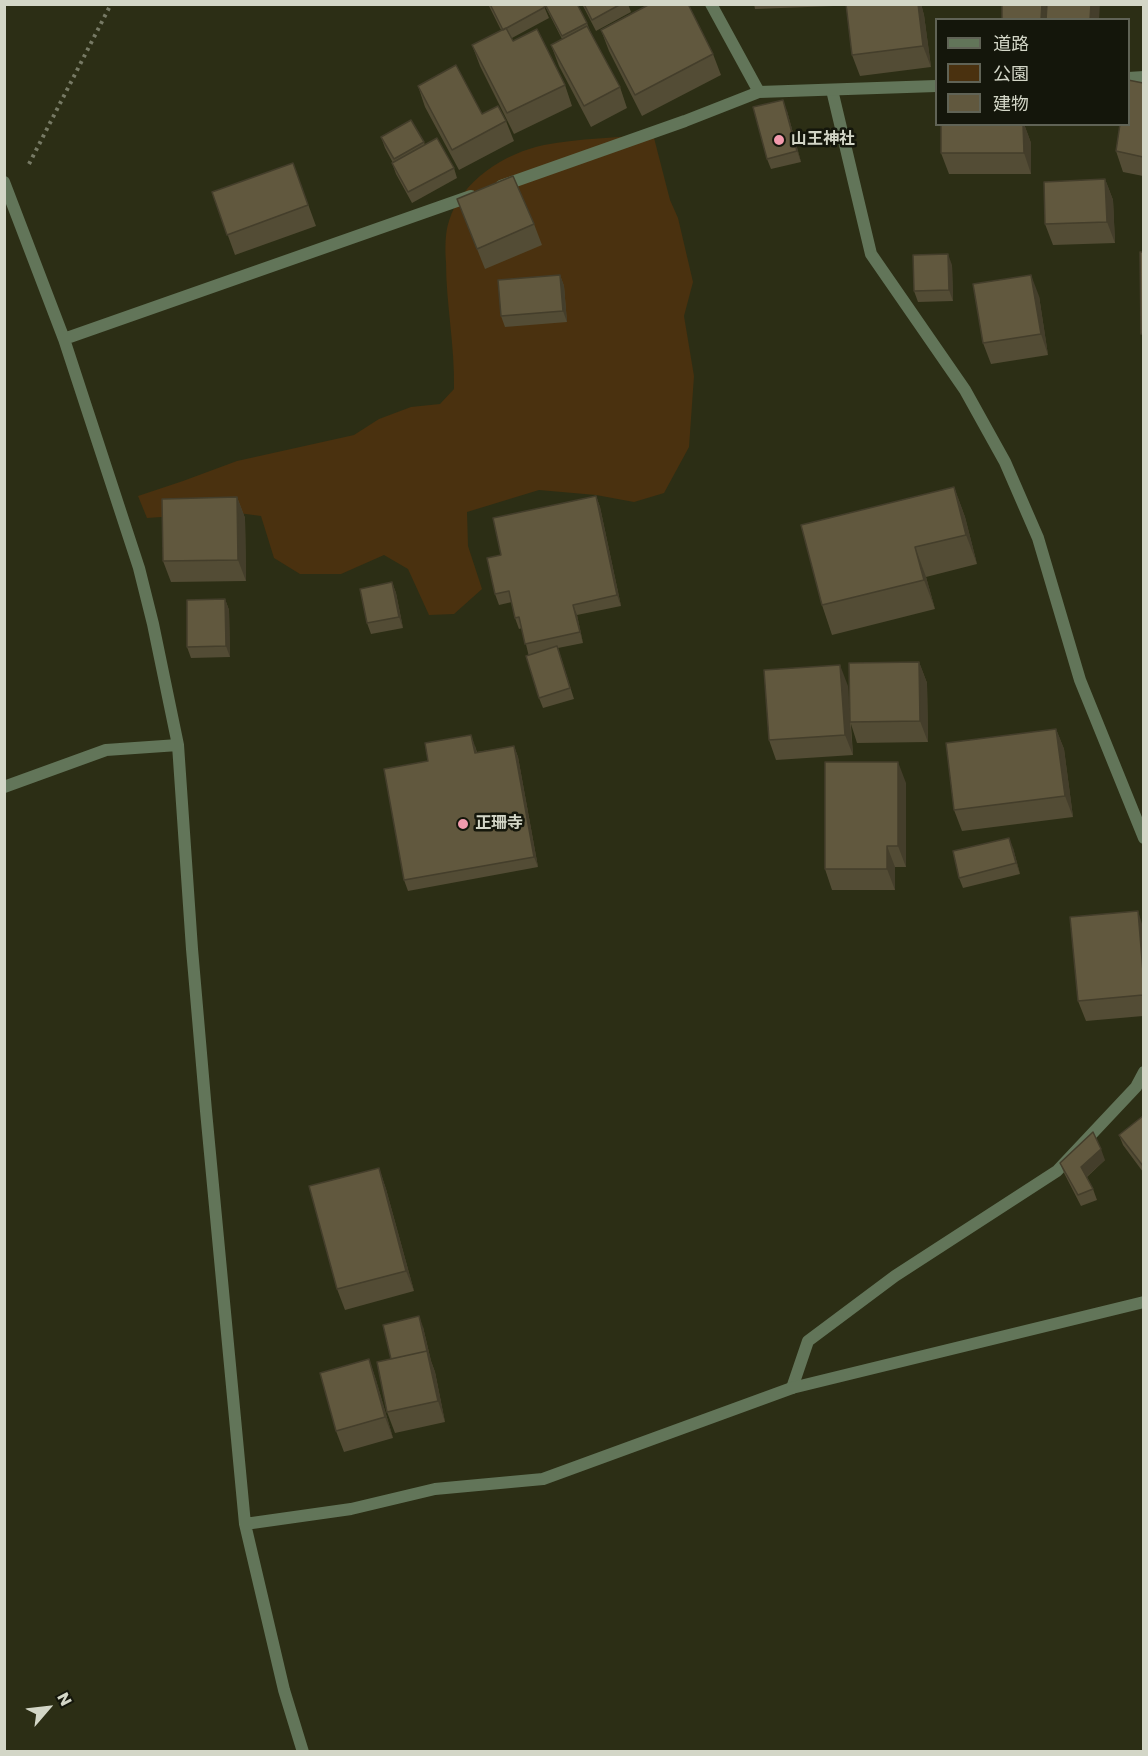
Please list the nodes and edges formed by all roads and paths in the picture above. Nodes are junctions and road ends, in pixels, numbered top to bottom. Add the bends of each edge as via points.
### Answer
1 (111, 4) edge
2 (711, 4) edge
3 (935, 86) edge
4 (832, 90) junction
5 (759, 92) junction
6 (4, 182) edge
7 (11, 200) junction
8 (64, 339) junction
9 (178, 745) junction
10 (4, 787) edge
11 (1143, 838) edge
12 (1143, 1072) edge
13 (1143, 1302) edge
14 (792, 1388) junction
15 (245, 1524) junction
16 (303, 1752) edge

1 - 7 path
2 - 5 street
3 - 4 street
4 - 5 street
4 - 11 street via 871,254 965,390 1005,462 1038,538 1080,680
5 - 8 street
6 - 7 street
7 - 8 street
8 - 9 street via 139,568
9 - 10 street via 106,750
9 - 15 street via 201,1053
12 - 14 street via 1136,1087 1057,1171 895,1276 808,1341
13 - 14 street
14 - 15 street via 543,1479 435,1490 351,1509
15 - 16 street via 284,1690

